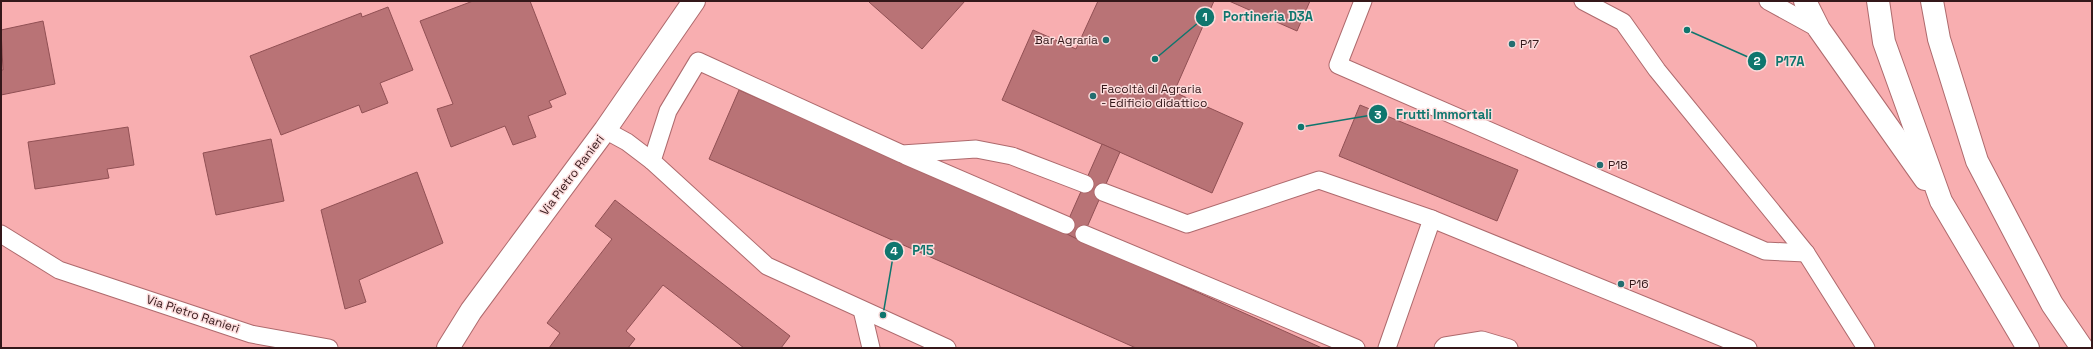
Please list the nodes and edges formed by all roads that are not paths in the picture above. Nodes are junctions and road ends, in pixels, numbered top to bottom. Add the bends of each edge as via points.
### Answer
1 (694, 1) edge
2 (1363, 1) edge
3 (1583, 1) edge
4 (1768, 1) edge
5 (1805, 1) edge
6 (1878, 1) edge
7 (1932, 1) edge
8 (1819, 29) junction
9 (605, 130) junction
10 (902, 154) junction
11 (652, 161) junction
12 (1084, 184) dead end
13 (1103, 192) dead end
14 (1941, 201) junction
15 (1432, 218) junction
16 (1066, 225) dead end
17 (1, 234) edge
18 (1084, 234) dead end
19 (1806, 253) junction
20 (862, 310) junction
21 (329, 348) edge
22 (448, 348) edge
23 (871, 348) edge
24 (947, 348) edge
25 (1356, 348) edge
26 (1386, 348) edge
27 (1443, 348) edge
28 (1509, 348) edge
29 (1748, 348) edge
30 (1866, 348) edge
31 (2028, 348) edge
32 (2082, 348) edge

1 - 9 main road, Via Pietro Ranieri
2 - 19 lane via 1338,65 1765,251
3 - 19 lane via 1623,22 1657,70
4 - 8 lane
5 - 8 main road
6 - 14 main road via 1884,42
7 - 32 main road via 1939,39 1977,161 2052,304
8 - 14 main road
9 - 11 lane via 627,142
9 - 22 main road, Via Pietro Ranieri via 470,311
10 - 11 lane via 698,61 668,111
10 - 12 lane via 976,150 1012,156
10 - 16 lane
11 - 20 lane via 767,266
13 - 15 lane via 1187,224 1319,180
14 - 31 main road
15 - 26 lane
15 - 29 lane
17 - 21 lane, Via Pietro Ranieri via 59,270 251,334
18 - 25 lane
19 - 30 lane
20 - 23 lane
20 - 24 lane
27 - 28 lane via 1482,340

